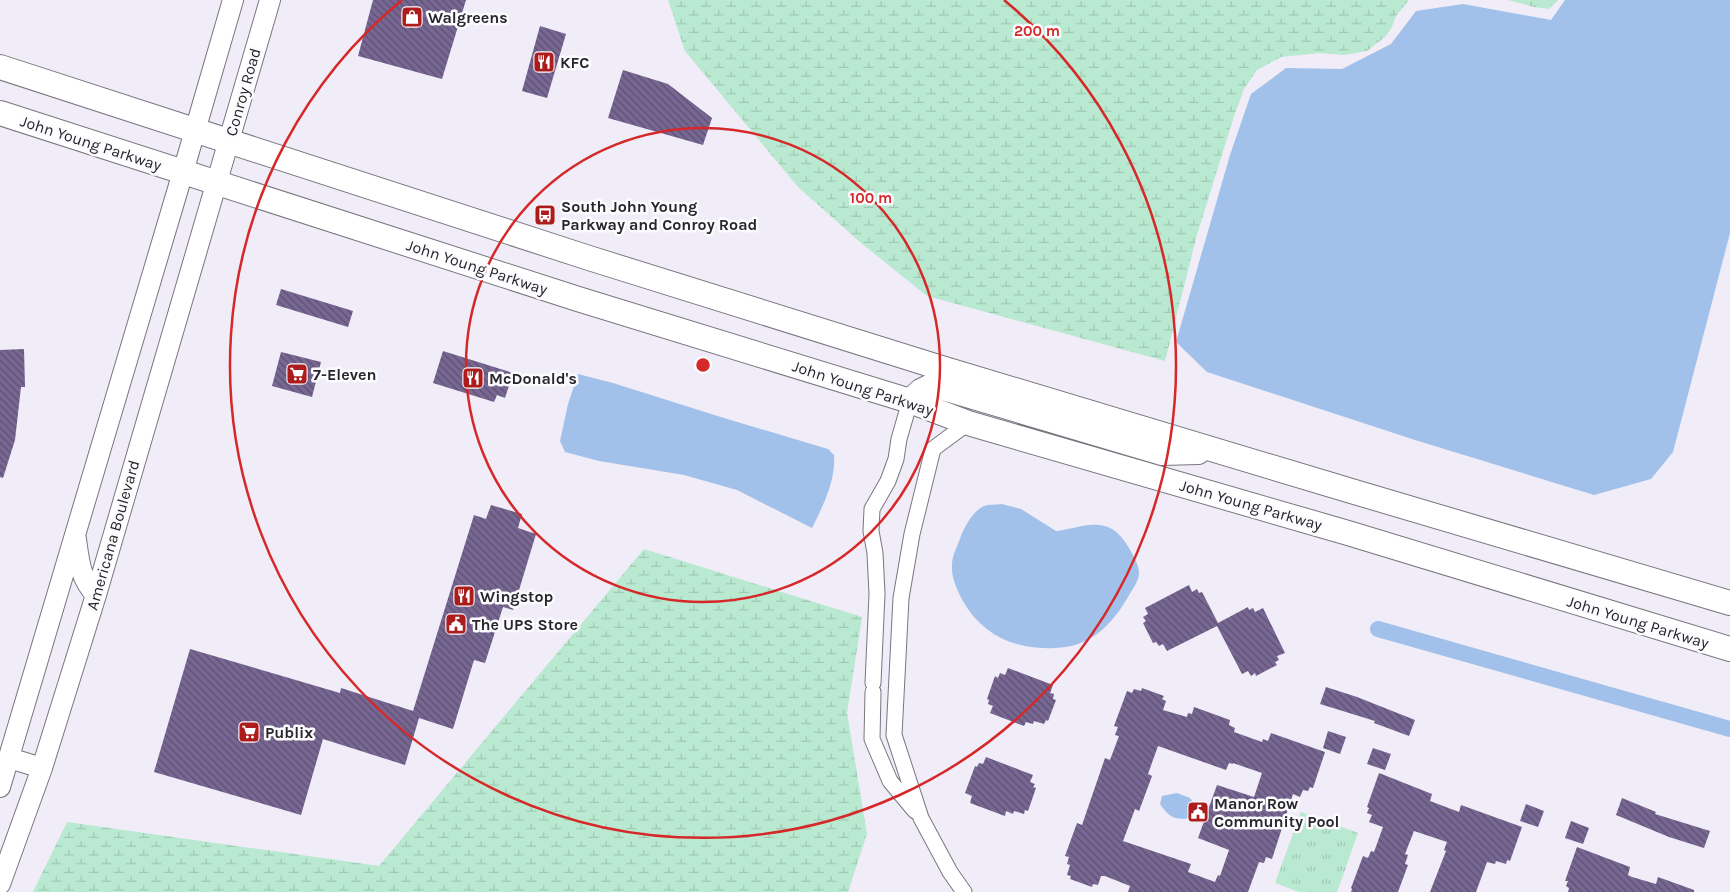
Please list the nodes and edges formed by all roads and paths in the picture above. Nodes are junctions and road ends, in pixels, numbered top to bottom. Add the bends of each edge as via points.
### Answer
1 (233, 0) edge
2 (270, 0) edge
3 (0, 68) edge
4 (0, 113) edge
5 (195, 131) junction
6 (229, 142) junction
7 (183, 172) junction
8 (216, 183) junction
9 (938, 367) junction
10 (837, 378) junction
11 (910, 401) junction
12 (968, 423) junction
13 (1218, 451) junction
14 (76, 532) junction
15 (96, 595) junction
16 (1730, 603) edge
17 (1730, 649) edge
18 (9, 758) junction
19 (42, 768) junction
20 (0, 787) edge
21 (921, 818) junction
22 (0, 884) edge
23 (964, 892) edge

1 - 5 main road
2 - 6 main road, Conroy Road
3 - 5 highway
4 - 7 highway, John Young Parkway
5 - 6 highway
5 - 7 main road
6 - 8 main road, Conroy Road
6 - 9 highway
7 - 8 highway, John Young Parkway
7 - 14 main road
8 - 10 highway, John Young Parkway
8 - 15 main road, Americana Boulevard
9 - 10 highway via 909,386
9 - 13 highway
10 - 11 highway, John Young Parkway
11 - 12 highway, John Young Parkway
11 - 13 highway via 933,385 1162,453
11 - 21 street via 888,481 872,509 871,531 878,594 872,739 890,781
12 - 17 highway, John Young Parkway via 1348,533
12 - 21 street via 933,449 912,534 901,598 894,735
13 - 16 highway
14 - 15 main road via 80,569 88,587
14 - 18 main road
15 - 19 main road, Americana Boulevard
18 - 19 main road
18 - 20 main road
19 - 22 main road, Americana Boulevard
21 - 23 street

